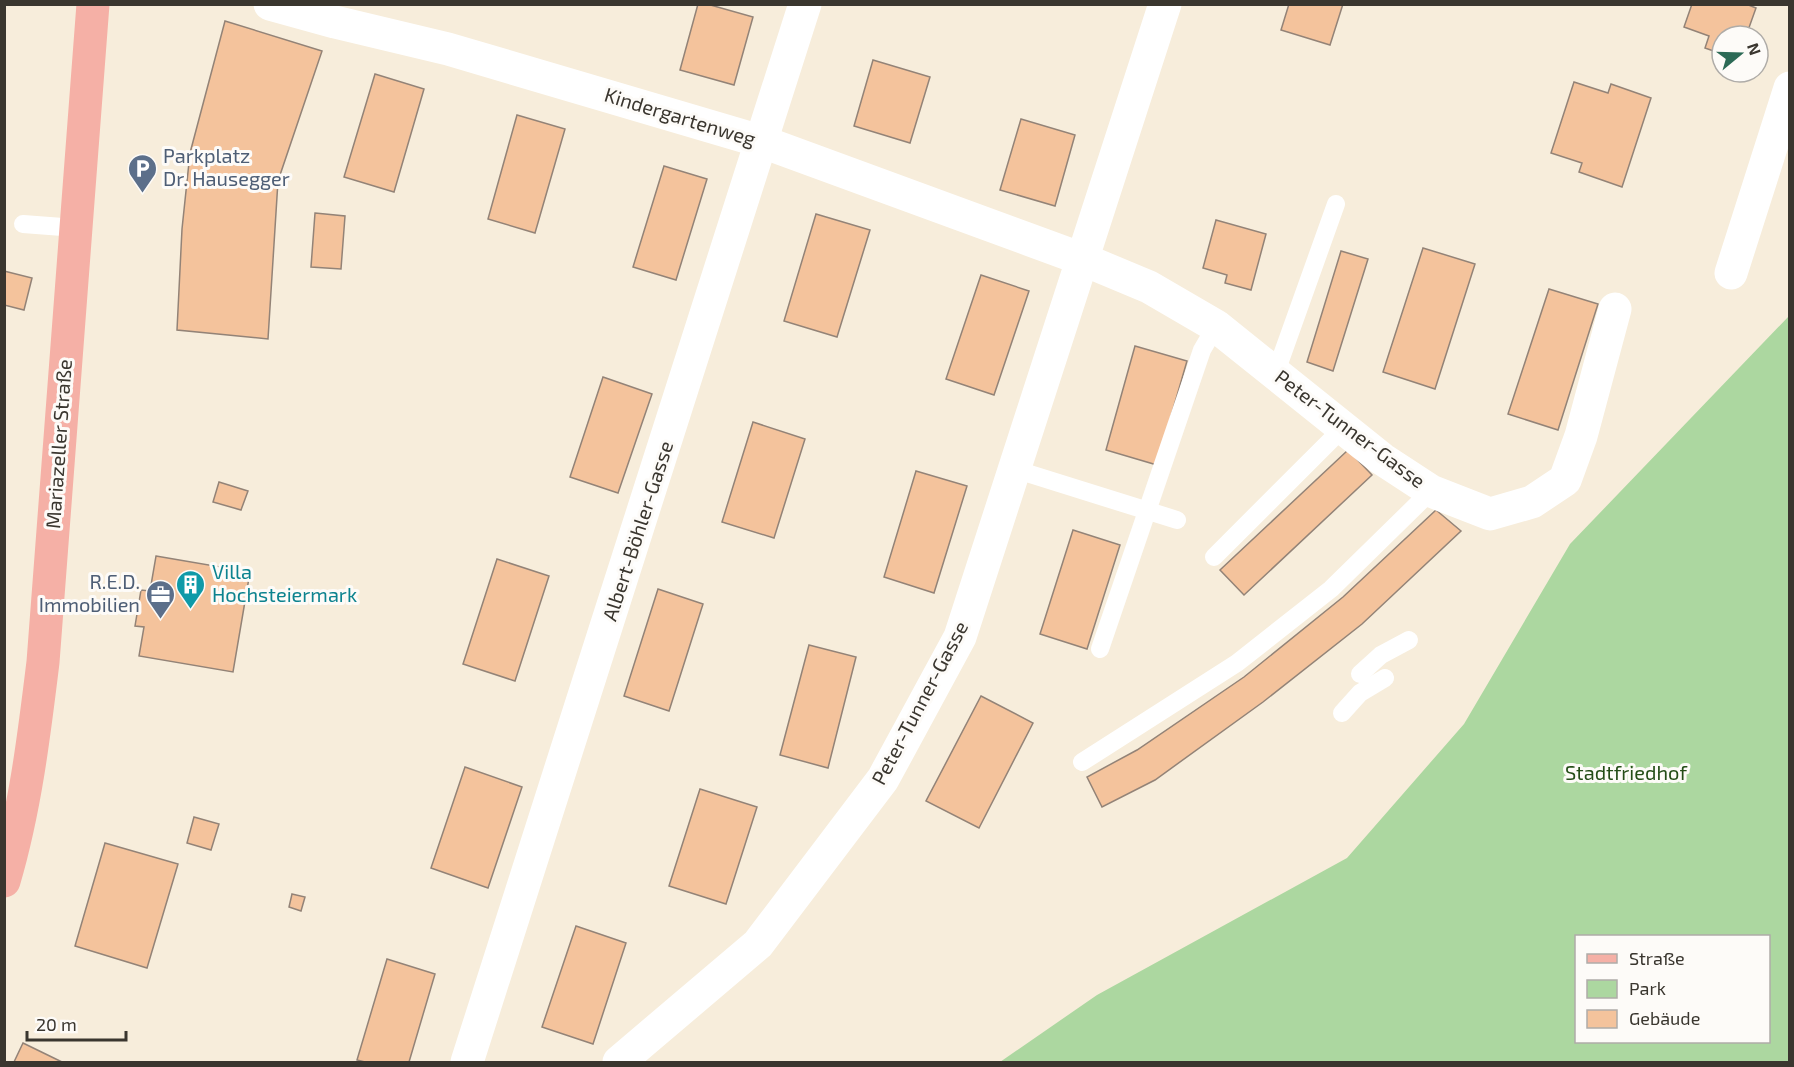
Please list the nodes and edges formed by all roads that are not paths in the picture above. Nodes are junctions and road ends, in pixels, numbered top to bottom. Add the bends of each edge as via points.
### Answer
1 (93, 4) edge
2 (270, 4) edge
3 (806, 4) edge
4 (1165, 4) edge
5 (1790, 88) edge
6 (763, 142) junction
7 (1336, 204) dead end
8 (23, 224) dead end
9 (76, 228) junction
10 (1082, 259) junction
11 (1731, 273) dead end
12 (1615, 309) dead end
13 (1216, 326) junction
14 (1276, 372) junction
15 (1344, 427) junction
16 (1014, 469) junction
17 (1431, 490) junction
18 (1148, 510) junction
19 (1177, 520) dead end
20 (1214, 557) dead end
21 (1409, 640) dead end
22 (1100, 649) dead end
23 (1360, 674) dead end
24 (1385, 678) dead end
25 (1342, 713) dead end
26 (1082, 762) dead end
27 (4, 881) edge
28 (468, 1060) edge
29 (619, 1062) edge

1 - 9 main road, Mariazeller Straße
2 - 6 street, Kindergartenweg via 448,49
3 - 6 street, Albert-Böhler-Gasse
4 - 10 street, Peter-Tunner-Gasse
5 - 11 street
6 - 10 street, Kindergartenweg
6 - 28 street, Albert-Böhler-Gasse
7 - 14 lane
8 - 9 lane
9 - 27 main road, Mariazeller Straße via 43,662 31,758
10 - 13 street, Peter-Tunner-Gasse via 1149,287
10 - 16 street, Peter-Tunner-Gasse
12 - 17 street, Peter-Tunner-Gasse via 1581,436 1565,480 1532,502 1490,514
13 - 14 street, Peter-Tunner-Gasse
13 - 18 lane via 1202,350
14 - 15 street, Peter-Tunner-Gasse
15 - 17 street, Peter-Tunner-Gasse via 1382,459
15 - 20 lane
16 - 18 lane
16 - 29 street, Peter-Tunner-Gasse via 960,637 883,779 758,944
17 - 26 lane via 1331,589 1237,663
18 - 19 lane
18 - 22 lane
21 - 23 lane via 1381,655
24 - 25 lane via 1360,693

